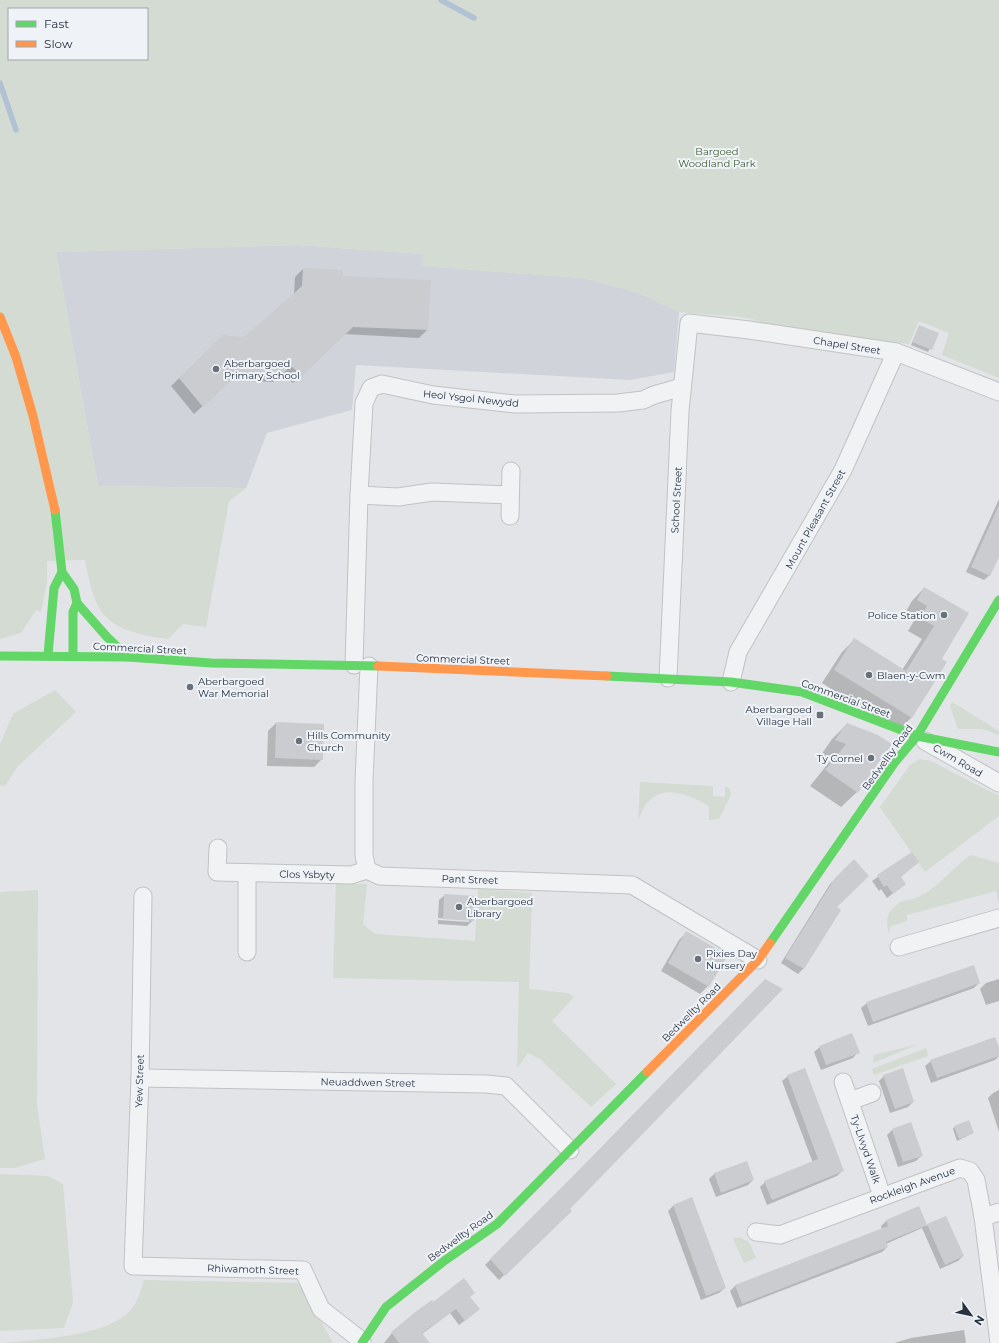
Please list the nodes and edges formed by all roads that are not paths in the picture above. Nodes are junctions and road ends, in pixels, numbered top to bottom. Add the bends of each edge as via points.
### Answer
1 (0, 317) edge
2 (689, 323) joint
3 (896, 352) junction
4 (682, 387) junction
5 (999, 392) edge
6 (510, 471) dead end
7 (359, 495) junction
8 (510, 495) junction
9 (510, 516) dead end
10 (62, 572) junction
11 (999, 600) edge
12 (77, 603) junction
13 (48, 655) junction
14 (73, 655) junction
15 (0, 656) edge
16 (128, 656) junction
17 (362, 665) junction
18 (668, 678) junction
19 (731, 682) junction
20 (917, 736) junction
21 (999, 752) edge
22 (999, 783) edge
23 (218, 848) dead end
24 (367, 870) junction
25 (247, 873) junction
26 (143, 896) dead end
27 (999, 918) edge
28 (899, 947) dead end
29 (247, 952) dead end
30 (758, 960) junction
31 (140, 1078) junction
32 (843, 1082) dead end
33 (872, 1093) dead end
34 (850, 1101) junction
35 (570, 1150) junction
36 (882, 1196) junction
37 (999, 1212) edge
38 (983, 1217) junction
39 (756, 1232) dead end
40 (133, 1266) joint
41 (362, 1342) edge
42 (999, 1343) edge

1 - 10 main road via 16,357 35,423 55,506
2 - 3 street, Chapel Street
2 - 4 street, School Street
3 - 5 street, Chapel Street
3 - 19 street, Mount Pleasant Street via 843,470 738,652
4 - 7 street, Heol Ysgol Newydd via 637,401 618,403 515,404 433,395 382,384 371,388 364,403
4 - 18 street, School Street
6 - 8 street
7 - 8 street via 398,497 432,492
7 - 17 street, Heol Ysgol Newydd
8 - 9 street
10 - 12 main road via 74,589
10 - 13 main road via 54,588
11 - 20 main road, Bedwellty Road
12 - 14 main road via 73,612
12 - 16 main road
13 - 14 main road, Commercial Street
13 - 15 main road, Commercial Street
14 - 16 main road, Commercial Street
16 - 17 main road, Commercial Street via 211,663
17 - 18 main road, Commercial Street
17 - 24 street via 364,855
18 - 19 main road, Commercial Street
19 - 20 main road, Commercial Street via 802,692
20 - 21 main road, Commercial Street
20 - 22 street, Cwm Road
20 - 30 main road, Bedwellty Road via 895,762
23 - 25 street, Clos Ysbyty via 217,872
24 - 25 street, Clos Ysbyty via 351,875
24 - 30 street, Pant Street via 380,876 632,885
25 - 29 street
26 - 31 street, Yew Street
27 - 28 street
30 - 35 main road, Bedwellty Road
31 - 35 street, Neuaddwen Street via 506,1086
31 - 40 street, Yew Street
32 - 34 street, Ty-Llwyd Walk
33 - 34 street, Ty-Llwyd Walk
34 - 36 street, Ty-Llwyd Walk
35 - 41 main road, Bedwellty Road via 497,1224 444,1261 386,1307
36 - 38 street, Rockleigh Avenue via 960,1168 970,1171 976,1180
36 - 39 street, Rockleigh Avenue via 780,1235
37 - 38 street
38 - 42 street, Rockleigh Avenue
40 - 41 street, Rhiwamoth Street via 304,1270 322,1309

